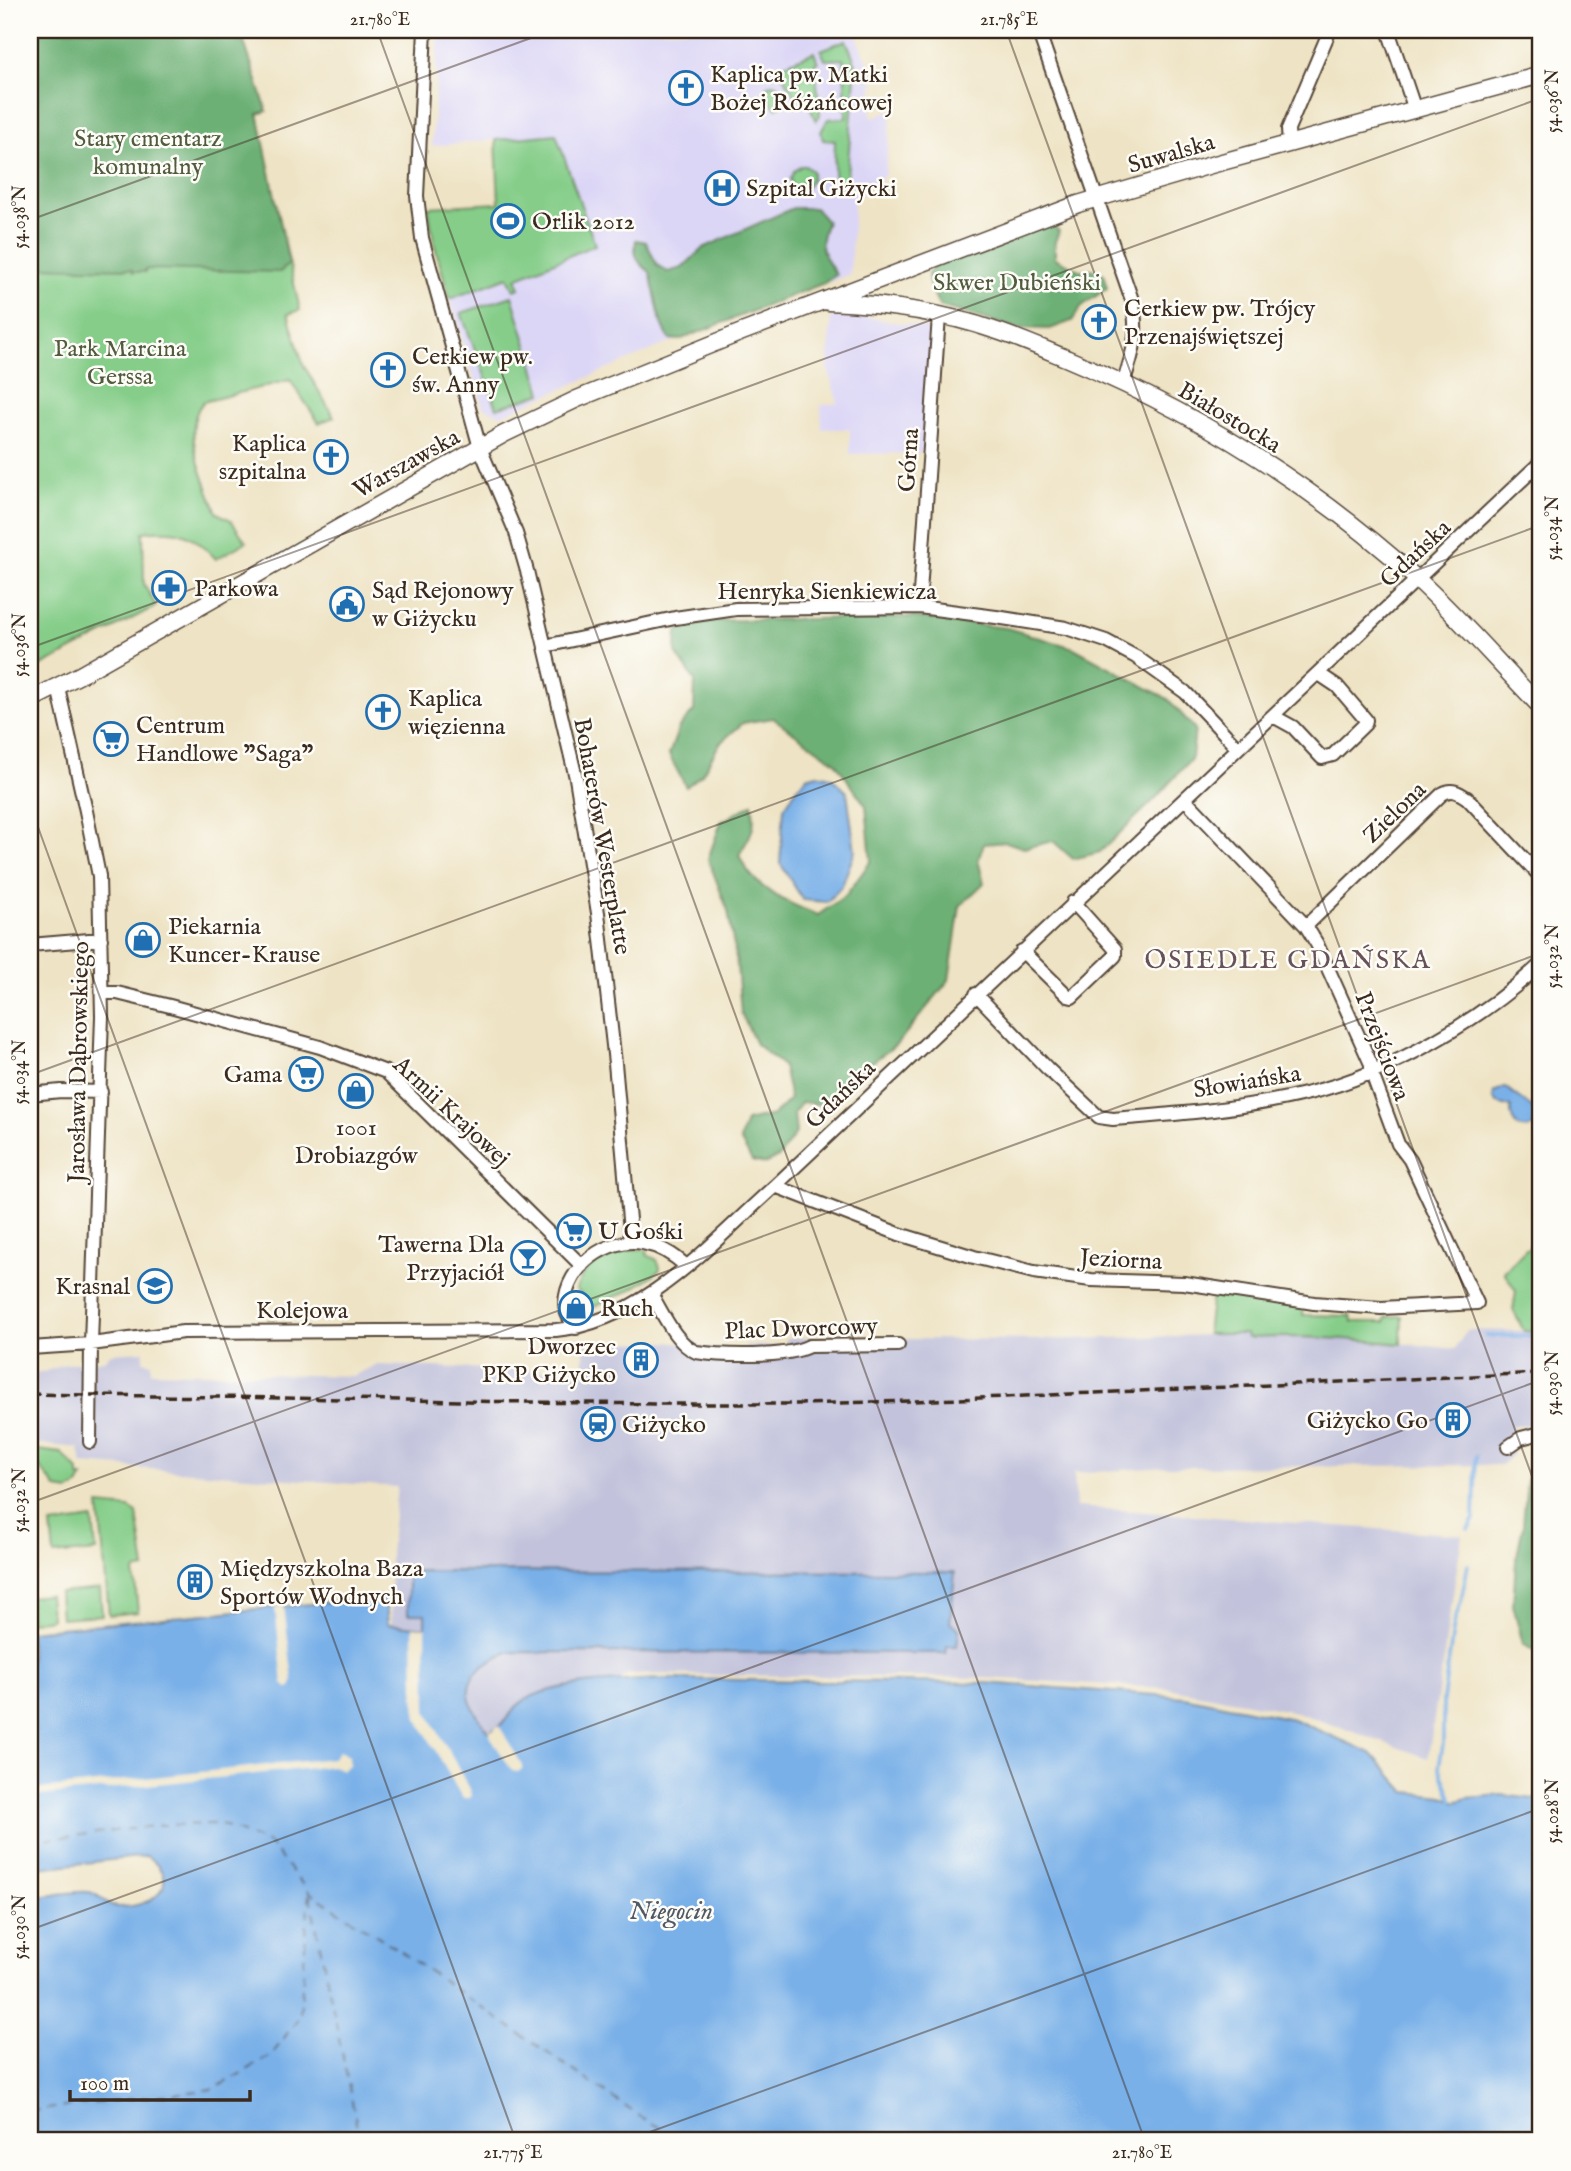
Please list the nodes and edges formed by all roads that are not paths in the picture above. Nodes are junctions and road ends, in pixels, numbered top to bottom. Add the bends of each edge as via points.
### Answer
1 (425, 30) edge
2 (1038, 30) edge
3 (1330, 30) edge
4 (1388, 30) edge
5 (1541, 75) edge
6 (1415, 110) junction
7 (1289, 145) junction
8 (1096, 200) junction
9 (822, 301) junction
10 (939, 316) junction
11 (1123, 383) junction
12 (480, 448) junction
13 (1541, 462) edge
14 (1418, 580) junction
15 (919, 607) junction
16 (545, 646) junction
17 (1319, 674) junction
18 (58, 687) junction
19 (30, 700) edge
20 (1541, 706) edge
21 (1273, 716) junction
22 (1238, 748) junction
23 (1185, 799) junction
24 (1541, 877) edge
25 (1073, 902) junction
26 (1306, 926) junction
27 (101, 939) junction
28 (30, 945) edge
29 (1022, 951) junction
30 (1541, 964) edge
31 (102, 993) junction
32 (976, 994) junction
33 (1371, 1071) junction
34 (101, 1092) junction
35 (30, 1094) edge
36 (775, 1186) junction
37 (631, 1242) junction
38 (582, 1266) junction
39 (686, 1266) junction
40 (651, 1294) junction
41 (1477, 1303) joint
42 (576, 1328) junction
43 (91, 1344) junction
44 (898, 1345) dead end
45 (30, 1348) edge
46 (1541, 1433) edge
47 (90, 1442) dead end
48 (1508, 1447) dead end

1 - 12 street, Bohaterów Westerplatte via 417,166 422,238
2 - 8 street
3 - 7 street via 1288,130
4 - 6 street
5 - 6 street, Suwalska
6 - 7 street, Suwalska
7 - 8 street, Suwalska
8 - 9 street, Suwalska
8 - 11 street via 1136,317 1136,344
9 - 10 street, Białostocka
9 - 12 street, Warszawska via 577,399
10 - 11 street, Białostocka via 994,329
10 - 15 street, Górna
11 - 14 street, Białostocka via 1230,439 1354,527
12 - 16 street, Bohaterów Westerplatte via 516,533
12 - 18 street, Warszawska
13 - 14 street, Gdańska
14 - 17 street, Gdańska
14 - 20 street, Białostocka
15 - 16 street, Henryka Sienkiewicza via 705,612
15 - 22 street, Henryka Sienkiewicza via 1066,628 1106,641 1185,692
16 - 37 street, Bohaterów Westerplatte via 576,778 598,913
17 - 21 street, Gdańska
17 - 21 street via 1337,686 1366,720 1333,755 1322,758 1293,727
18 - 19 street, Warszawska
18 - 27 street, Jarosława Dąbrowskiego via 99,876
21 - 22 street, Gdańska
22 - 23 street, Gdańska
23 - 25 street, Gdańska
23 - 26 street, Przejściowa
24 - 26 street, Zielona via 1467,798 1448,791
25 - 29 street, Gdańska
25 - 29 street via 1115,949 1115,956 1072,997
26 - 33 street, Przejściowa via 1339,990
27 - 28 street
27 - 31 street, Jarosława Dąbrowskiego
29 - 32 street, Gdańska
30 - 33 street, Słowiańska via 1435,1041
31 - 34 street, Jarosława Dąbrowskiego
31 - 38 street, Armii Krajowej via 170,1006 320,1047 386,1072
32 - 33 street, Słowiańska via 1099,1117 1129,1118 1261,1102 1310,1093
32 - 36 street, Gdańska
33 - 41 street, Przejściowa via 1398,1144 1410,1160
34 - 35 street
34 - 43 street, Jarosława Dąbrowskiego
36 - 39 street, Gdańska
36 - 41 street, Jeziorna via 899,1234 1034,1272 1091,1280 1184,1283 1381,1308
37 - 38 street via 612,1245
37 - 39 street via 656,1247
38 - 42 street via 565,1306
39 - 40 street
40 - 42 street via 625,1310
40 - 44 street, Plac Dworcowy via 681,1341 696,1352 779,1354 809,1346
42 - 43 street, Kolejowa via 183,1332
43 - 45 street, Kolejowa
43 - 47 street, Jarosława Dąbrowskiego
46 - 48 street

